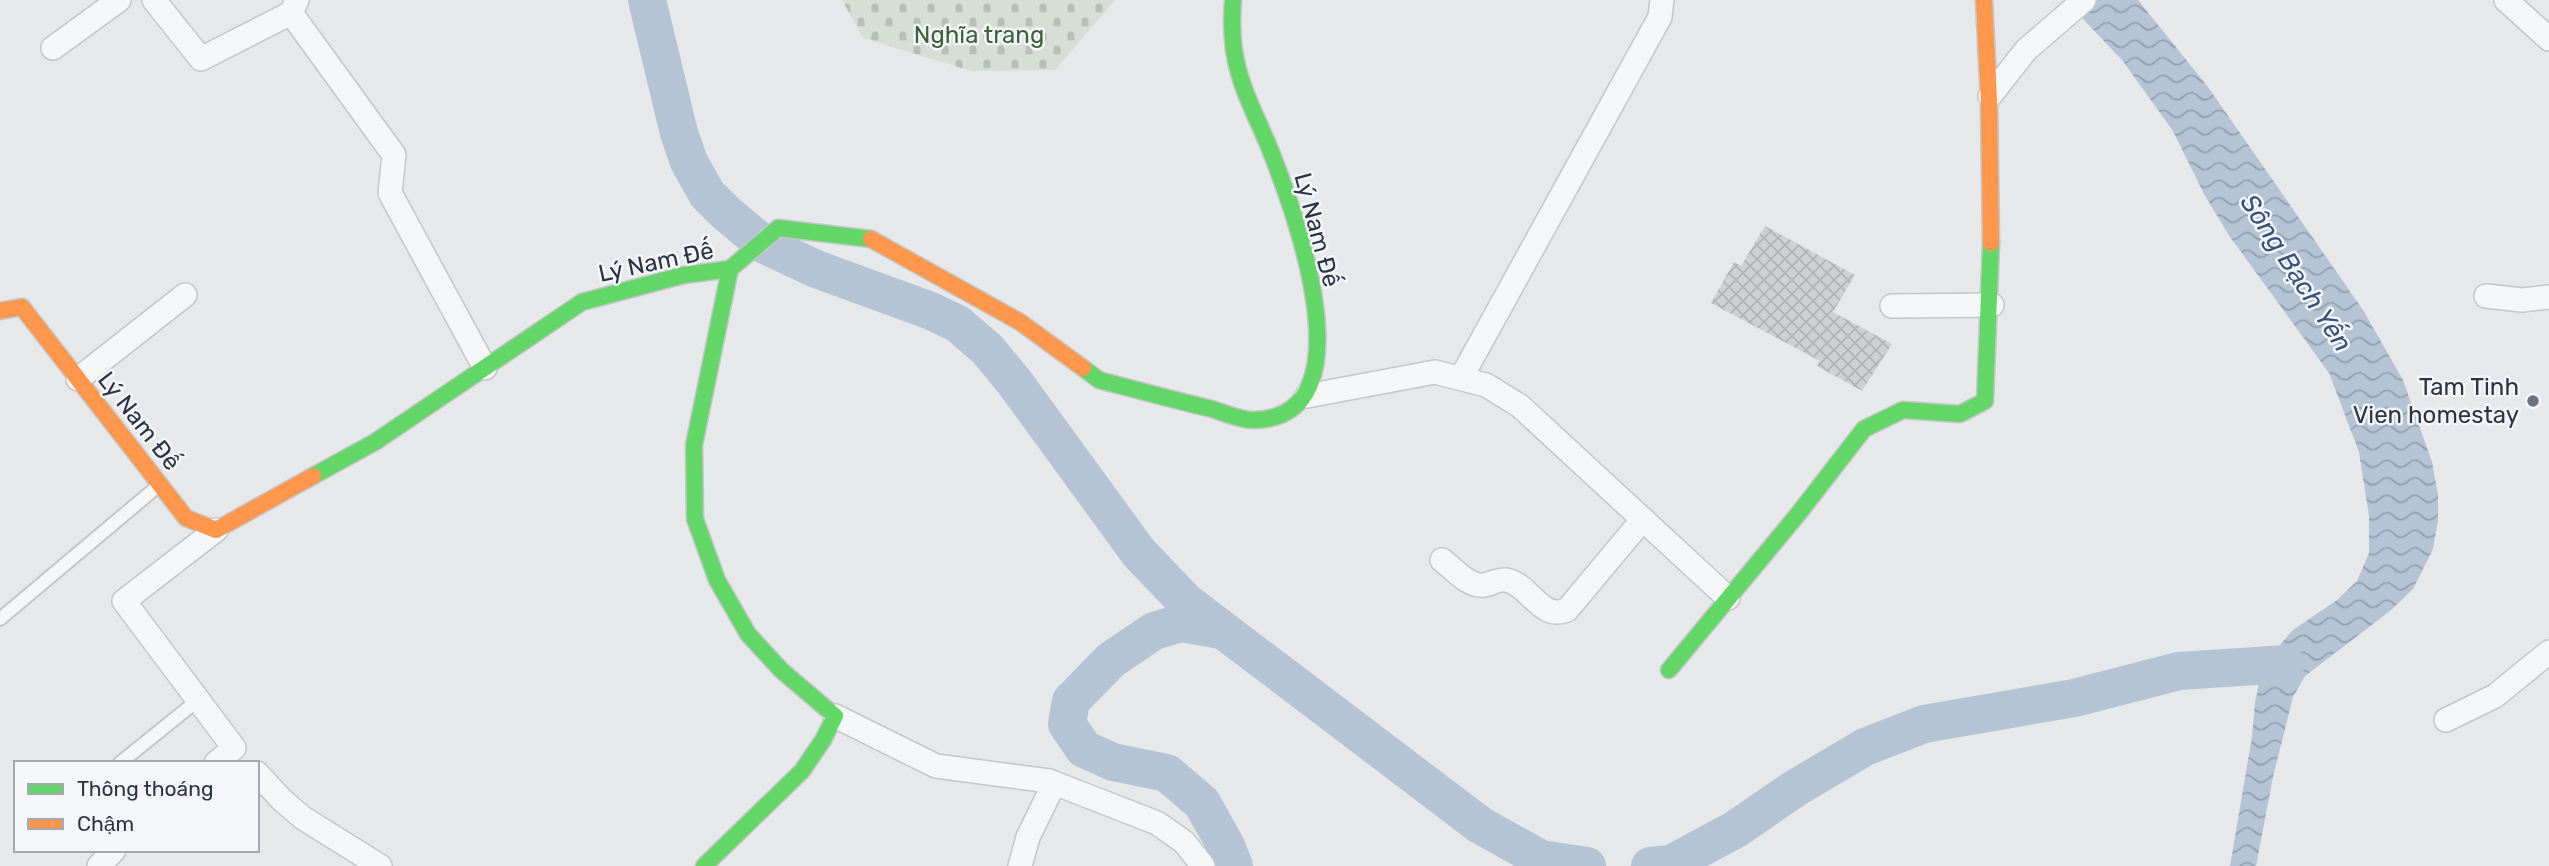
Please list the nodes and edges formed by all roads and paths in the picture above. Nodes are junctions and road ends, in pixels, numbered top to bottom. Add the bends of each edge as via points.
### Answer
1 (119, 0) edge
2 (153, 0) edge
3 (1233, 0) edge
4 (1662, 0) edge
5 (1984, 0) edge
6 (2084, 0) edge
7 (2506, 0) edge
8 (294, 6) edge
9 (2547, 36) edge
10 (53, 48) dead end
11 (1990, 96) junction
12 (730, 269) junction
13 (185, 295) dead end
14 (2486, 296) dead end
15 (2549, 297) edge
16 (1992, 305) junction
17 (1892, 306) dead end
18 (0, 311) edge
19 (485, 368) junction
20 (78, 379) junction
21 (1461, 379) junction
22 (1307, 396) junction
23 (160, 484) junction
24 (1643, 519) junction
25 (216, 530) junction
26 (1442, 560) dead end
27 (1728, 598) junction
28 (0, 619) edge
29 (2549, 652) edge
30 (1669, 670) dead end
31 (198, 700) junction
32 (835, 716) junction
33 (2446, 720) dead end
34 (241, 755) edge
35 (122, 761) edge
36 (222, 761) edge
37 (259, 775) edge
38 (1049, 781) junction
39 (112, 852) edge
40 (99, 866) edge
41 (380, 866) edge
42 (704, 866) edge
43 (1020, 866) edge
44 (1203, 866) edge

1 - 10 street
2 - 8 street via 201,59
3 - 22 street, Lý Nam Đế via 1238,74 1273,159 1309,268 1319,352
4 - 21 street via 1660,17
5 - 11 street
6 - 11 street via 2026,50
7 - 9 street
8 - 19 street via 394,155 390,193
11 - 16 street
12 - 19 street, Lý Nam Đế via 684,275 582,302
12 - 22 street, Lý Nam Đế via 778,228 874,239 1020,322 1099,380 1252,420 1272,421 1288,414
12 - 32 street via 694,445 695,519 717,580 748,634 781,670
13 - 20 street
14 - 15 street
16 - 17 street
16 - 27 street via 1985,401 1960,414 1903,410 1864,429
18 - 20 street, Lý Nam Đế via 22,307
19 - 25 street, Lý Nam Đế via 375,442
20 - 23 street, Lý Nam Đế
21 - 22 street via 1435,372
21 - 24 street via 1486,385 1520,406
23 - 25 street, Lý Nam Đế via 186,518
23 - 28 lane
24 - 26 street via 1567,610 1558,614 1505,580 1480,585 1469,582
24 - 27 street
25 - 31 street via 124,601
27 - 30 street
29 - 33 street via 2495,696
31 - 34 street
31 - 35 lane
32 - 38 street via 936,766
32 - 42 street via 803,771
34 - 36 street
37 - 41 street via 303,818
38 - 43 street via 1049,792
38 - 44 street via 1157,823 1184,842
39 - 40 street

